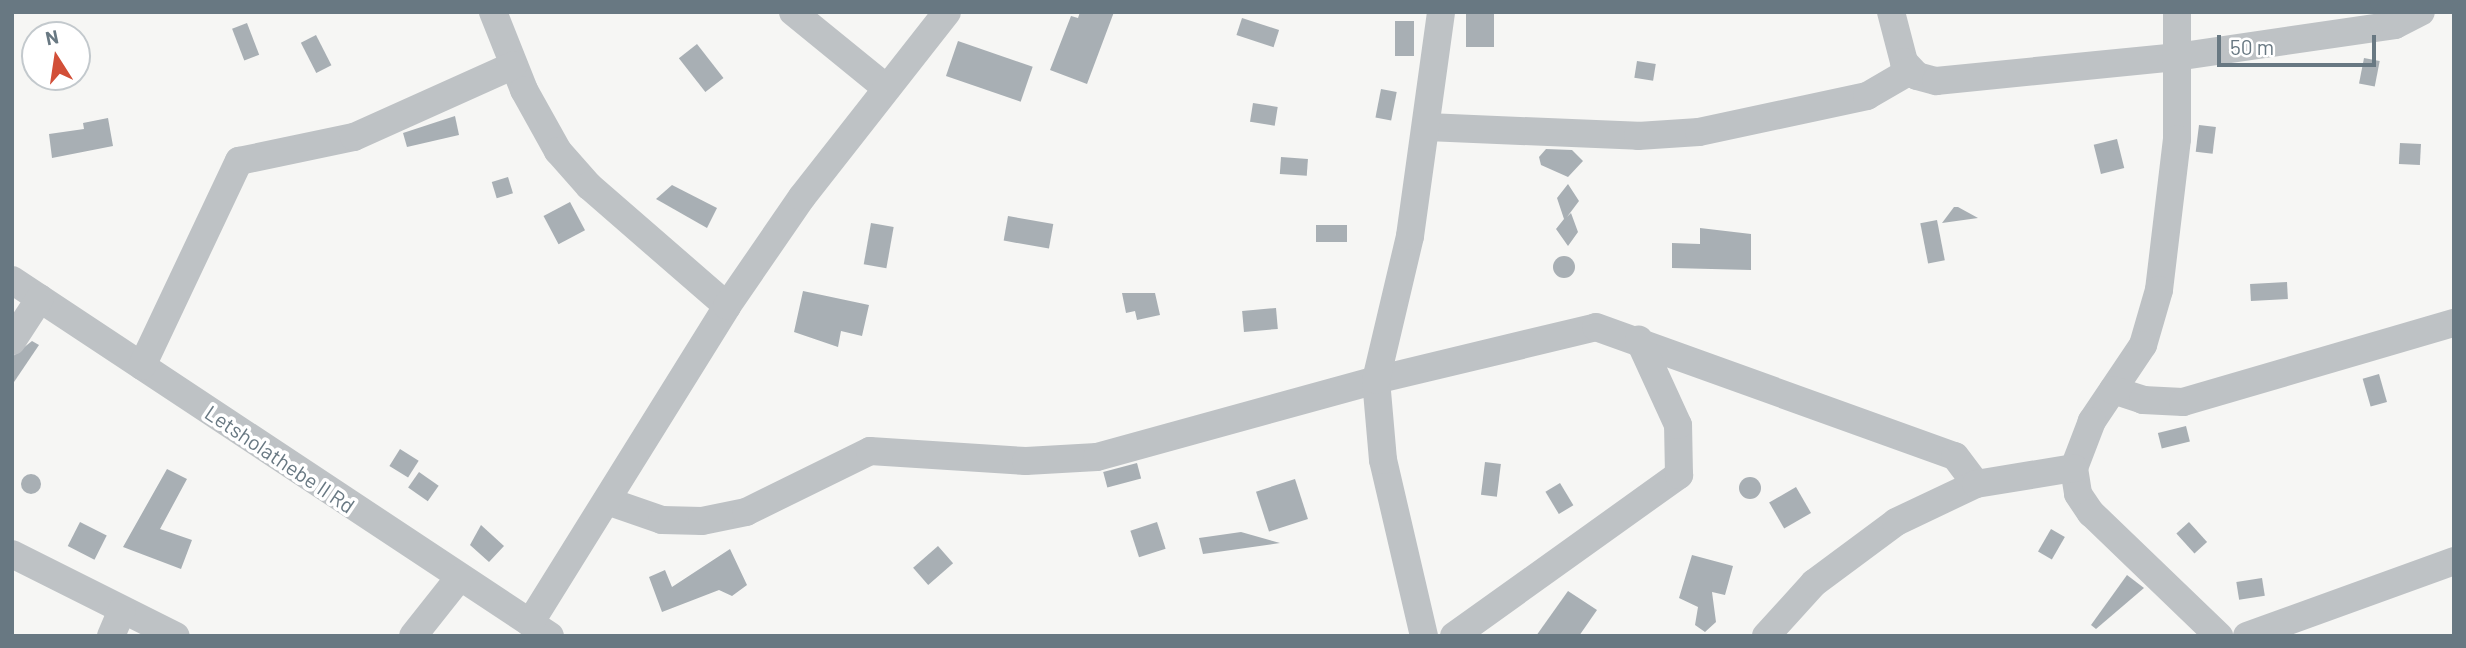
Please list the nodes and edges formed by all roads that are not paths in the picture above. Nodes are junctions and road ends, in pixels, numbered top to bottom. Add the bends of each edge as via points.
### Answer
1 (493, 12) edge
2 (793, 12) edge
3 (947, 12) edge
4 (1441, 12) edge
5 (1891, 12) edge
6 (2177, 12) edge
7 (2421, 12) edge
8 (2176, 57) junction
9 (514, 65) junction
10 (1910, 71) junction
11 (885, 87) junction
12 (1427, 127) junction
13 (12, 280) edge
14 (40, 298) junction
15 (727, 306) junction
16 (2454, 323) edge
17 (1639, 340) junction
18 (12, 341) edge
19 (142, 366) junction
20 (1376, 380) junction
21 (2113, 390) junction
22 (2074, 468) junction
23 (1976, 484) junction
24 (610, 502) junction
25 (12, 554) edge
26 (2454, 561) edge
27 (459, 579) junction
28 (122, 610) junction
29 (540, 629) edge
30 (111, 636) edge
31 (176, 636) edge
32 (413, 636) edge
33 (1424, 636) edge
34 (1454, 636) edge
35 (1766, 636) edge
36 (2218, 636) edge
37 (2247, 636) edge

1 - 9 street
2 - 11 street
3 - 11 street
4 - 12 street
5 - 10 street
6 - 8 street
7 - 8 street via 2395,25
8 - 10 street via 1936,81
8 - 21 street via 2172,214 2159,290 2143,345
9 - 15 street via 542,129 574,171
9 - 19 street via 354,137 239,161
10 - 12 street via 1867,96 1699,132 1638,136
11 - 15 street
12 - 20 street via 1410,236
13 - 14 street, Letsholathebe II Rd
14 - 18 street
14 - 19 street, Letsholathebe II Rd
15 - 24 street
16 - 21 street via 2183,402 2143,400
17 - 20 street via 1586,327
17 - 23 street via 1955,456
17 - 34 street via 1678,425 1679,475
19 - 27 street, Letsholathebe II Rd
20 - 24 street via 1097,457 1026,461 870,452 746,512 702,521 662,520
20 - 33 street via 1383,460
21 - 22 street via 2092,421
22 - 23 street
22 - 36 street via 2078,494 2091,513
23 - 35 street via 1896,523 1814,583
24 - 29 street
25 - 28 street
26 - 37 street
27 - 29 street, Letsholathebe II Rd
27 - 32 street
28 - 30 street
28 - 31 street

